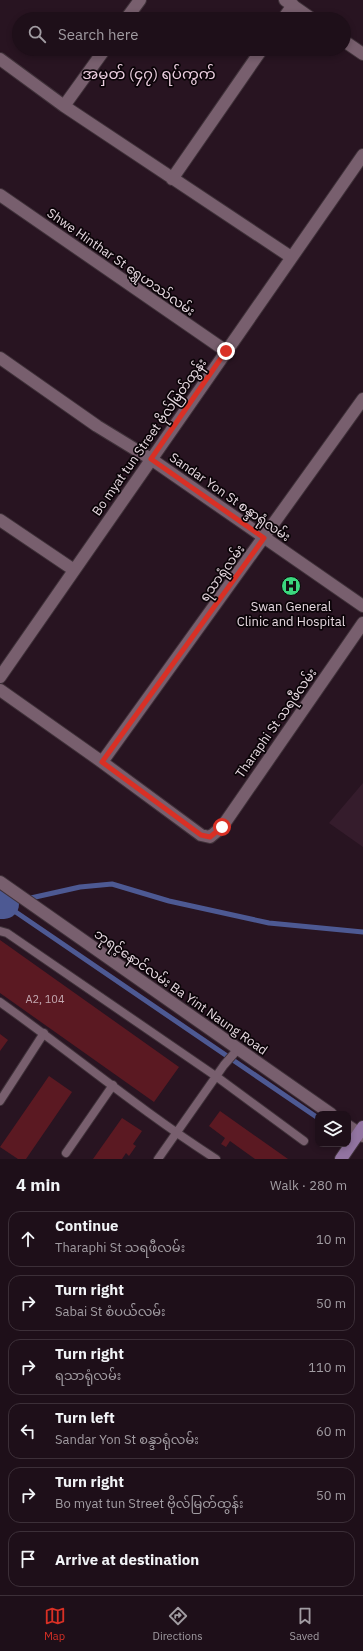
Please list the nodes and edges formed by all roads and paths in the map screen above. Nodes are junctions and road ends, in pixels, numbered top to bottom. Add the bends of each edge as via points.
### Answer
1 (140, 0) edge
2 (289, 3) edge
3 (131, 12) edge
4 (302, 12) edge
5 (351, 46) edge
6 (363, 54) edge
7 (100, 56) edge
8 (257, 56) edge
9 (0, 59) edge
10 (64, 106) junction
11 (363, 155) edge
12 (172, 178) junction
13 (0, 195) edge
14 (291, 257) junction
15 (226, 351) junction
16 (0, 358) edge
17 (363, 399) edge
18 (151, 459) junction
19 (0, 520) edge
20 (264, 538) junction
21 (74, 570) junction
22 (363, 606) edge
23 (363, 623) edge
24 (0, 678) edge
25 (0, 690) edge
26 (102, 762) junction
27 (0, 882) edge
28 (0, 930) edge
29 (0, 1002) edge
30 (44, 1034) junction
31 (236, 1051) junction
32 (217, 1077) junction
33 (113, 1085) junction
34 (0, 1102) edge
35 (326, 1111) edge
36 (351, 1127) edge
37 (362, 1132) edge
38 (176, 1134) junction
39 (304, 1140) dead end
40 (66, 1153) dead end
41 (158, 1159) edge
42 (216, 1159) edge
43 (341, 1159) edge

1 - 3 street
2 - 4 street
5 - 6 street
7 - 10 street
8 - 12 street
9 - 10 street
10 - 12 street
11 - 14 street, Bo myat tun Street ဗိုလ်မြတ်ထွန်း
12 - 14 street
13 - 15 street, Shwe Hinthar St ရွှေဟဿ်လမ်း
14 - 15 street, Bo myat tun Street ဗိုလ်မြတ်ထွန်း
15 - 18 street, Bo myat tun Street ဗိုလ်မြတ်ထွန်း
16 - 18 street, Sandar Yon St စန္ဒာရုံလမ်း via 97,426
17 - 20 street, ရသာရုံလမ်း
18 - 20 street, Sandar Yon St စန္ဒာရုံလမ်း
18 - 21 street, Bo myat tun Street ဗိုလ်မြတ်ထွန်း
19 - 21 street
20 - 22 street, Sandar Yon St စန္ဒာရုံလမ်း
20 - 26 street, ရသာရုံလမ်း
21 - 24 street, Bo myat tun Street ဗိုလ်မြတ်ထွန်း
23 - 26 street, Tharaphi St သရဖီလမ်း via 222,827 210,837 201,835
25 - 26 street
27 - 31 street, ဘုရင့်နောင်လမ်း Ba Yint Naung Road
28 - 32 lane
29 - 30 lane
30 - 33 lane
30 - 34 lane
31 - 32 lane
31 - 35 street, ဘုရင့်နောင်လမ်း Ba Yint Naung Road
32 - 38 lane
32 - 39 lane
33 - 38 lane
33 - 40 lane
36 - 37 street
37 - 43 main road
38 - 41 lane
38 - 42 lane

